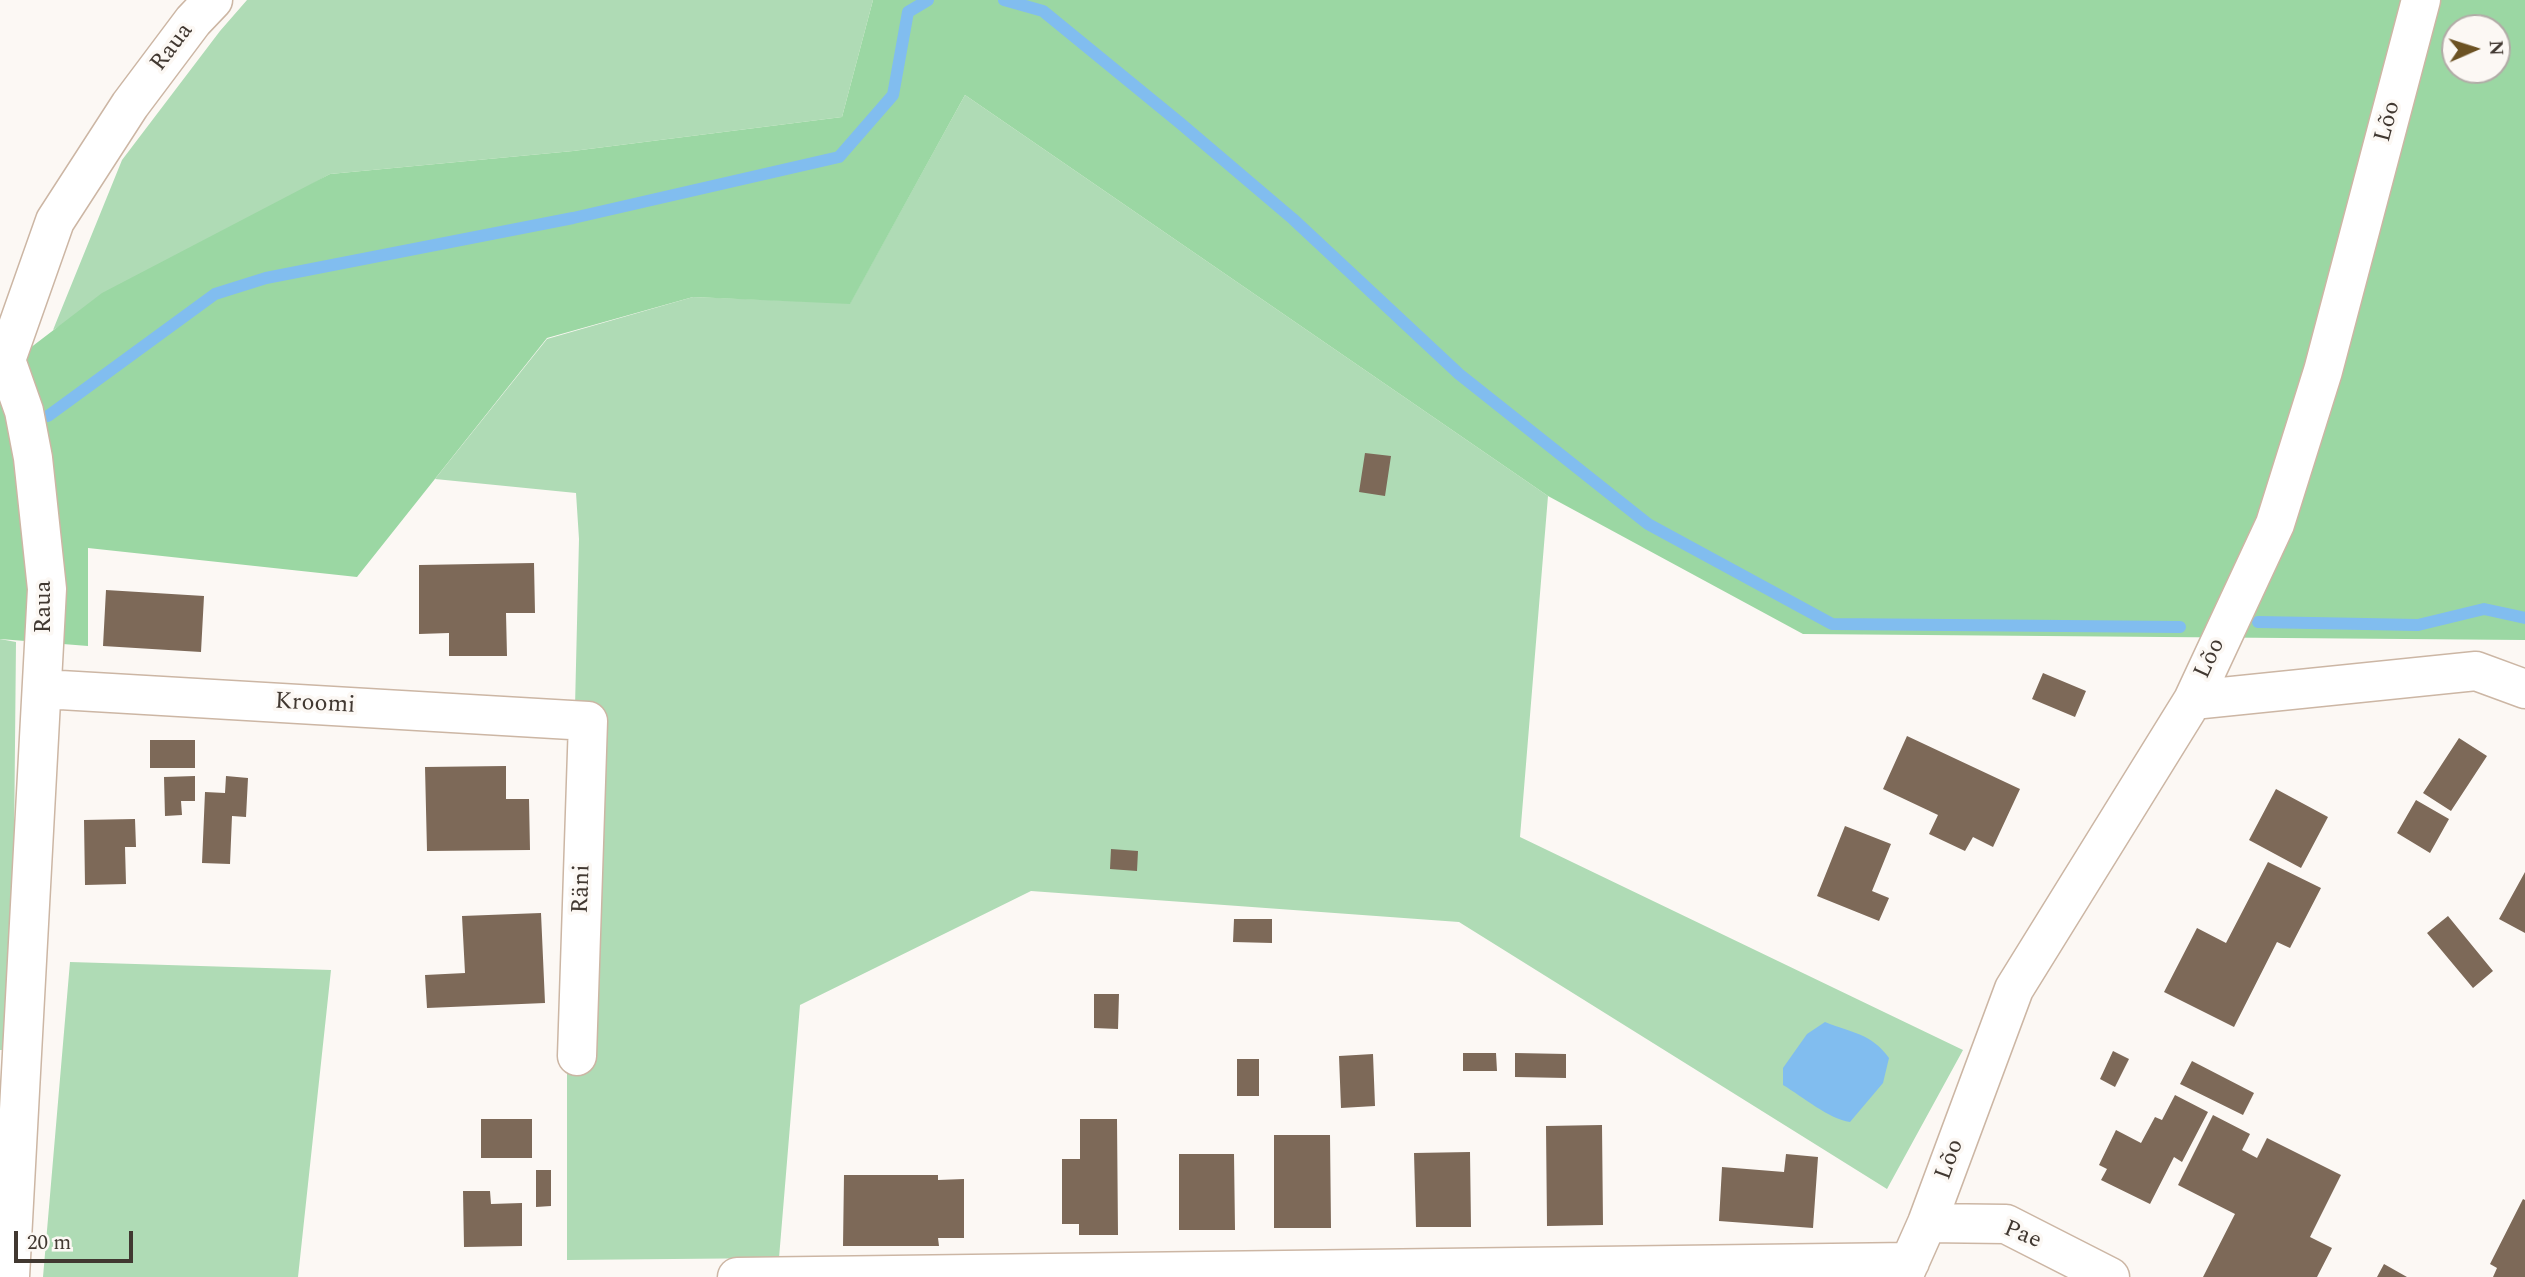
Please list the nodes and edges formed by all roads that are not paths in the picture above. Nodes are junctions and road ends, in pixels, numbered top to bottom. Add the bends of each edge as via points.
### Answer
1 (213, 0) edge
2 (2421, 0) edge
3 (3, 357) edge
4 (43, 689) junction
5 (2525, 689) edge
6 (2193, 700) junction
7 (588, 721) joint
8 (577, 1056) dead end
9 (1927, 1223) junction
10 (1907, 1270) edge
11 (10, 1277) edge
12 (737, 1277) edge
13 (2110, 1277) edge

1 - 3 street, Raua via 130,104 55,221
2 - 6 street, Lõo via 2319,383 2274,524
3 - 4 street, Raua via 24,411 36,484 47,589
4 - 7 street, Kroomi
4 - 11 street, Raua
5 - 6 street via 2476,671
6 - 9 street, Lõo via 2014,989
7 - 8 street, Räni
9 - 10 street, Lõo
9 - 13 street, Pae via 2006,1224
10 - 12 street

